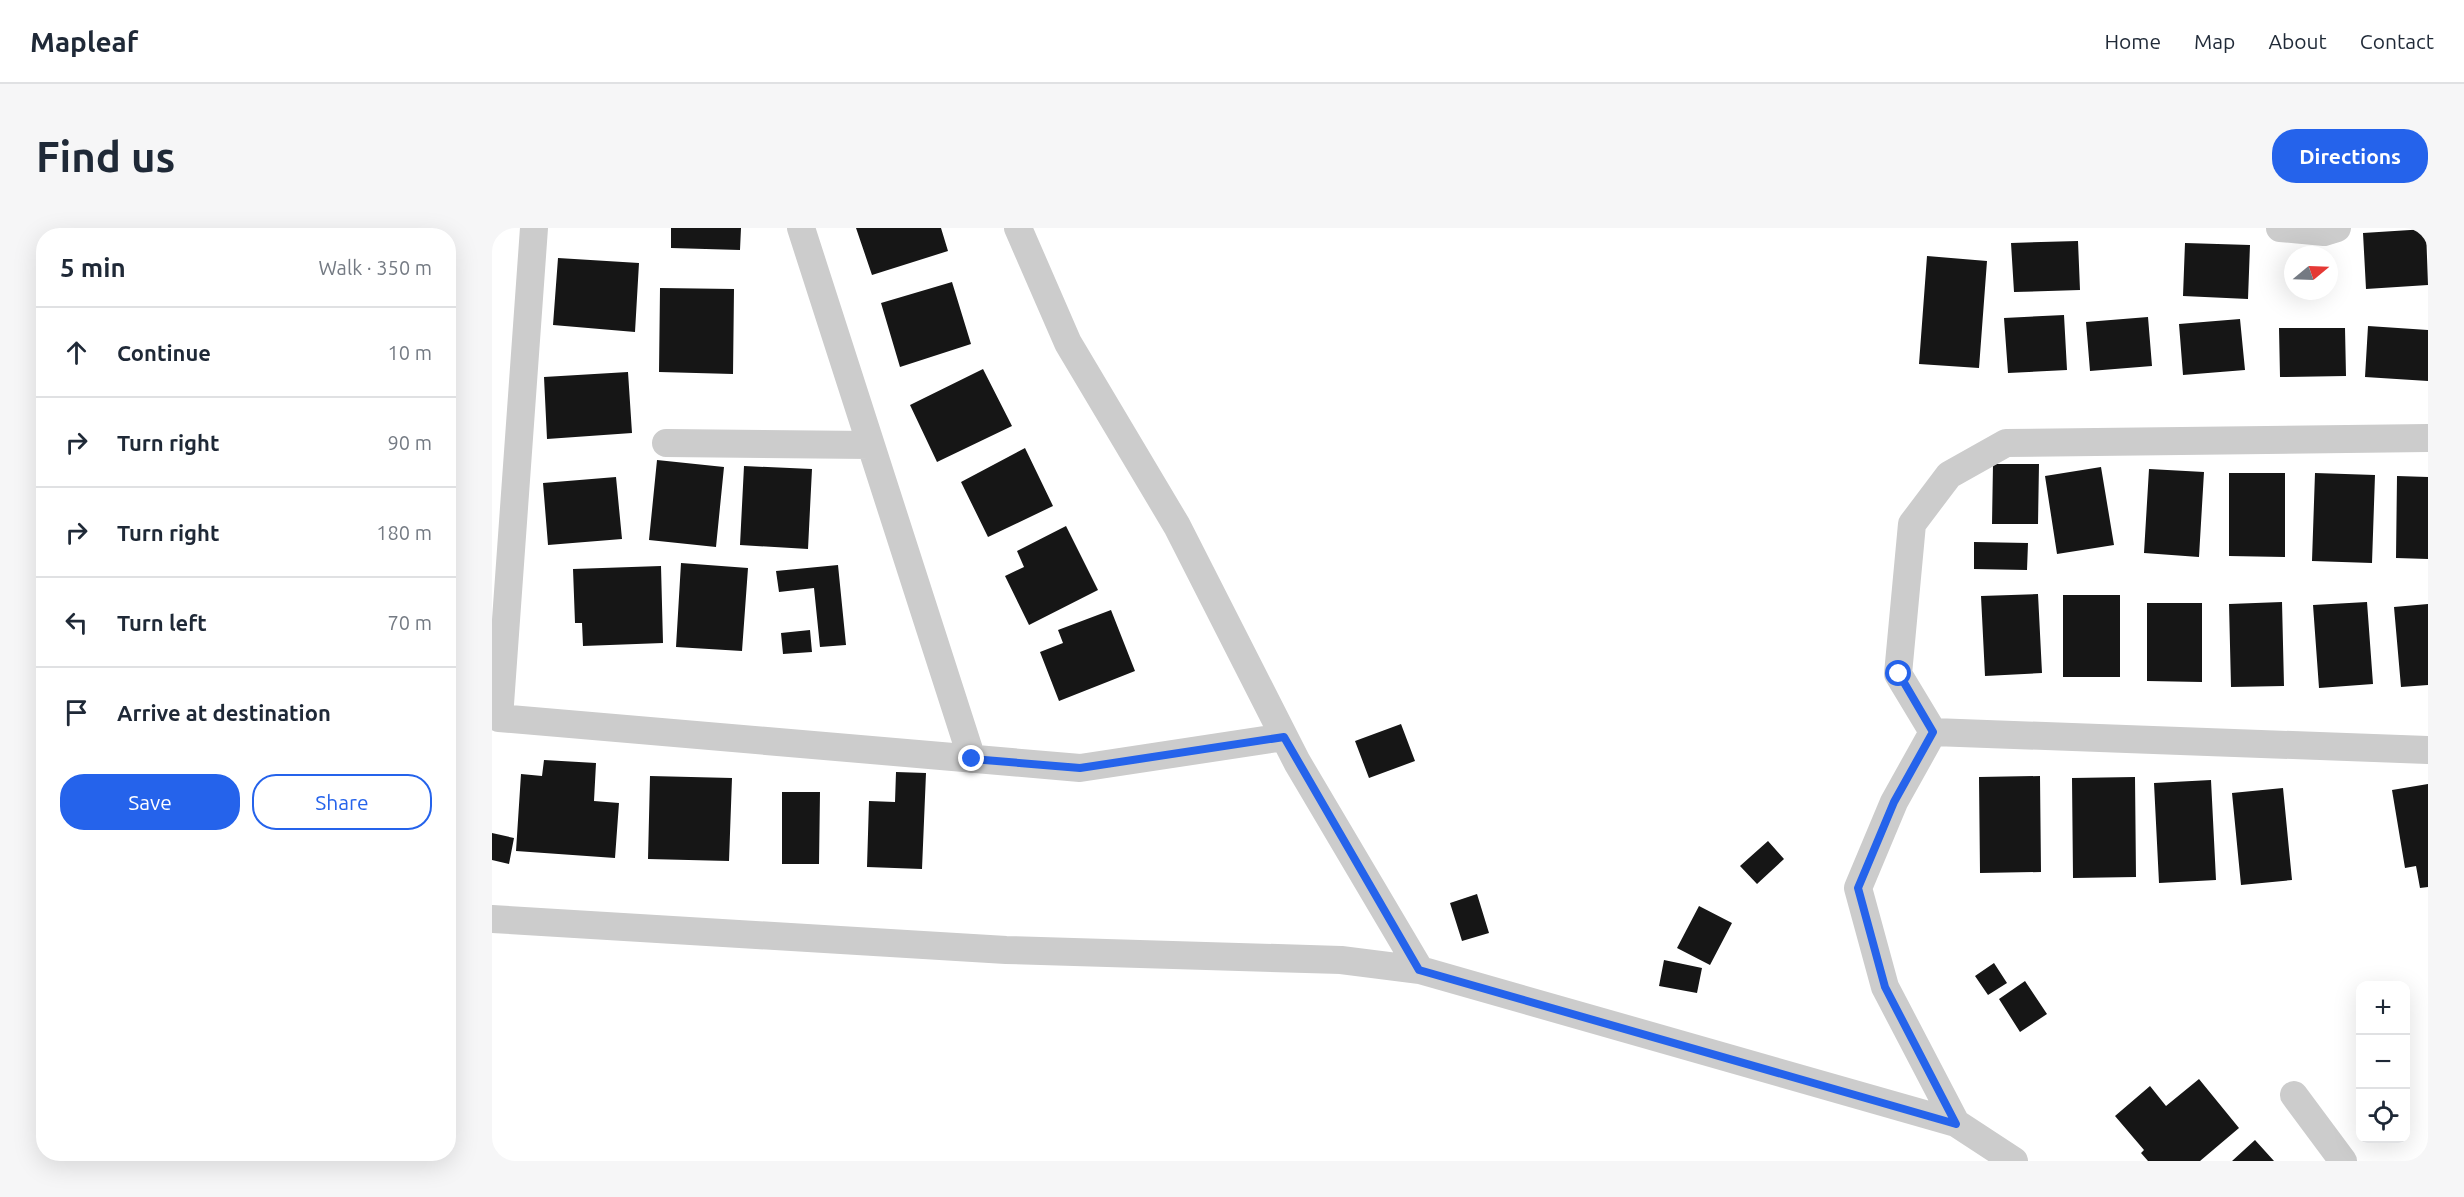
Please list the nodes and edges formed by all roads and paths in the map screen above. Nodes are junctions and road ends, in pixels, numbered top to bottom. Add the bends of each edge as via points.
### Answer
1 (534, 228) edge
2 (801, 228) edge
3 (1018, 228) edge
4 (2280, 228) edge
5 (2337, 228) edge
6 (2428, 438) edge
7 (666, 442) dead end
8 (870, 445) junction
9 (1933, 732) junction
10 (1284, 737) junction
11 (2428, 750) edge
12 (972, 759) junction
13 (492, 919) edge
14 (1419, 970) junction
15 (2294, 1095) dead end
16 (1956, 1124) junction
17 (2014, 1161) edge
18 (2343, 1161) edge

1 - 12 street via 499,718
2 - 8 street
3 - 10 street via 1068,343 1177,526
4 - 5 street via 2324,232
6 - 9 street via 2006,443 1949,475 1912,524 1899,674
7 - 8 street
8 - 12 street
9 - 11 street
9 - 16 street via 1894,802 1858,888 1885,987
10 - 12 street via 1080,768
10 - 14 street
13 - 14 street via 1006,950 1341,960
14 - 16 street
15 - 18 street
16 - 17 street

